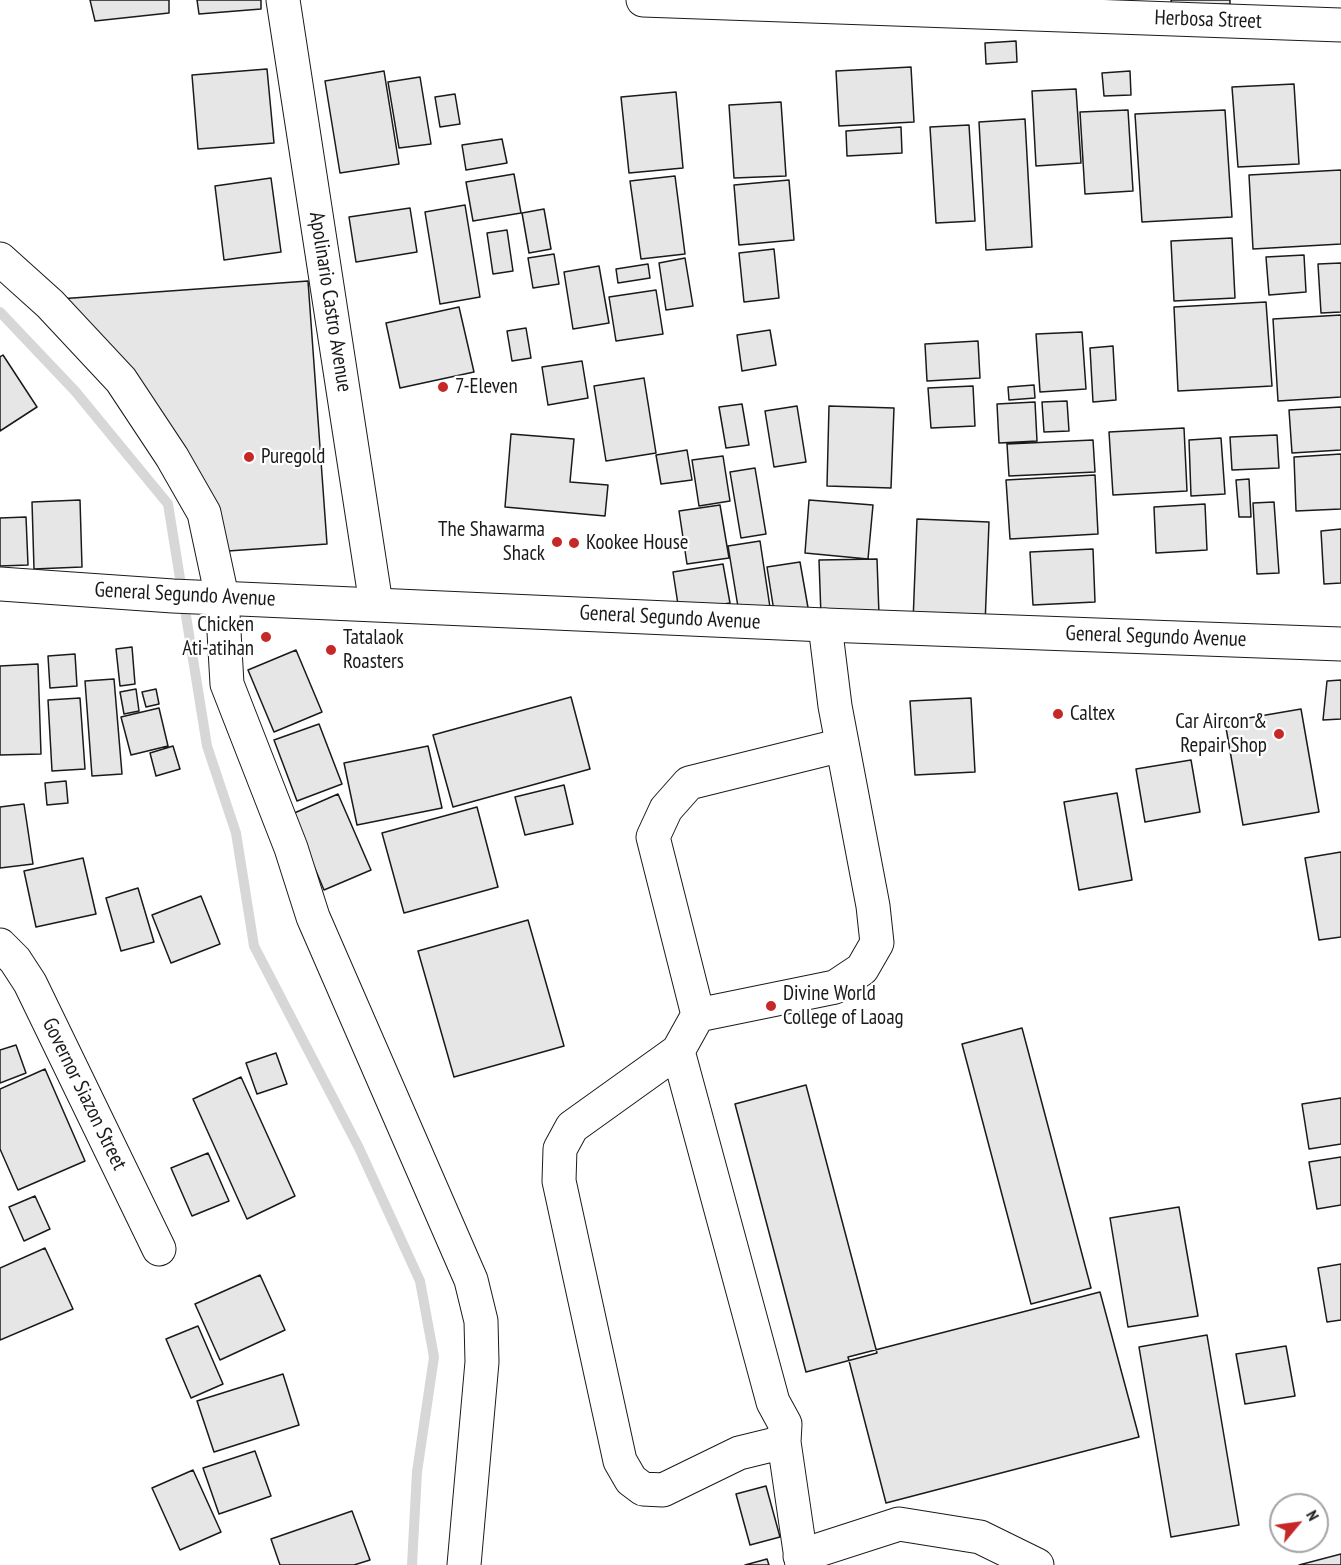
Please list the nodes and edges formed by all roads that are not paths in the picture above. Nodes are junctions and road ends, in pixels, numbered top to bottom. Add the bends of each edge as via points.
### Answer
1 (283, 0) edge
2 (643, 0) edge
3 (1341, 25) edge
4 (0, 259) edge
5 (0, 584) edge
6 (213, 597) junction
7 (376, 604) junction
8 (825, 625) junction
9 (1341, 644) edge
10 (842, 745) junction
11 (0, 945) edge
12 (698, 1016) junction
13 (678, 1051) junction
14 (159, 1249) dead end
15 (784, 1442) junction
16 (801, 1560) edge
17 (464, 1565) edge
18 (1037, 1565) edge

1 - 7 main road, Apolinario Castro Avenue
2 - 3 main road, Herbosa Street
4 - 6 main road via 51,304 120,380 172,457 204,513
5 - 6 main road, General Segundo Avenue
6 - 7 main road, General Segundo Avenue
6 - 17 main road via 227,684 314,917 471,1280 481,1321 482,1362
7 - 8 main road, General Segundo Avenue
8 - 9 main road, General Segundo Avenue
8 - 10 main road
10 - 12 main road via 877,943 862,969 835,987
10 - 12 main road via 689,783 666,809 653,837
11 - 14 main road, Governor Siazon Street via 30,983
12 - 13 main road
13 - 15 main road via 773,1402 785,1425
13 - 15 main road via 572,1127 560,1149 559,1181 620,1461 631,1480 643,1489 663,1490 739,1453
15 - 16 main road
16 - 18 main road via 899,1524 980,1537

